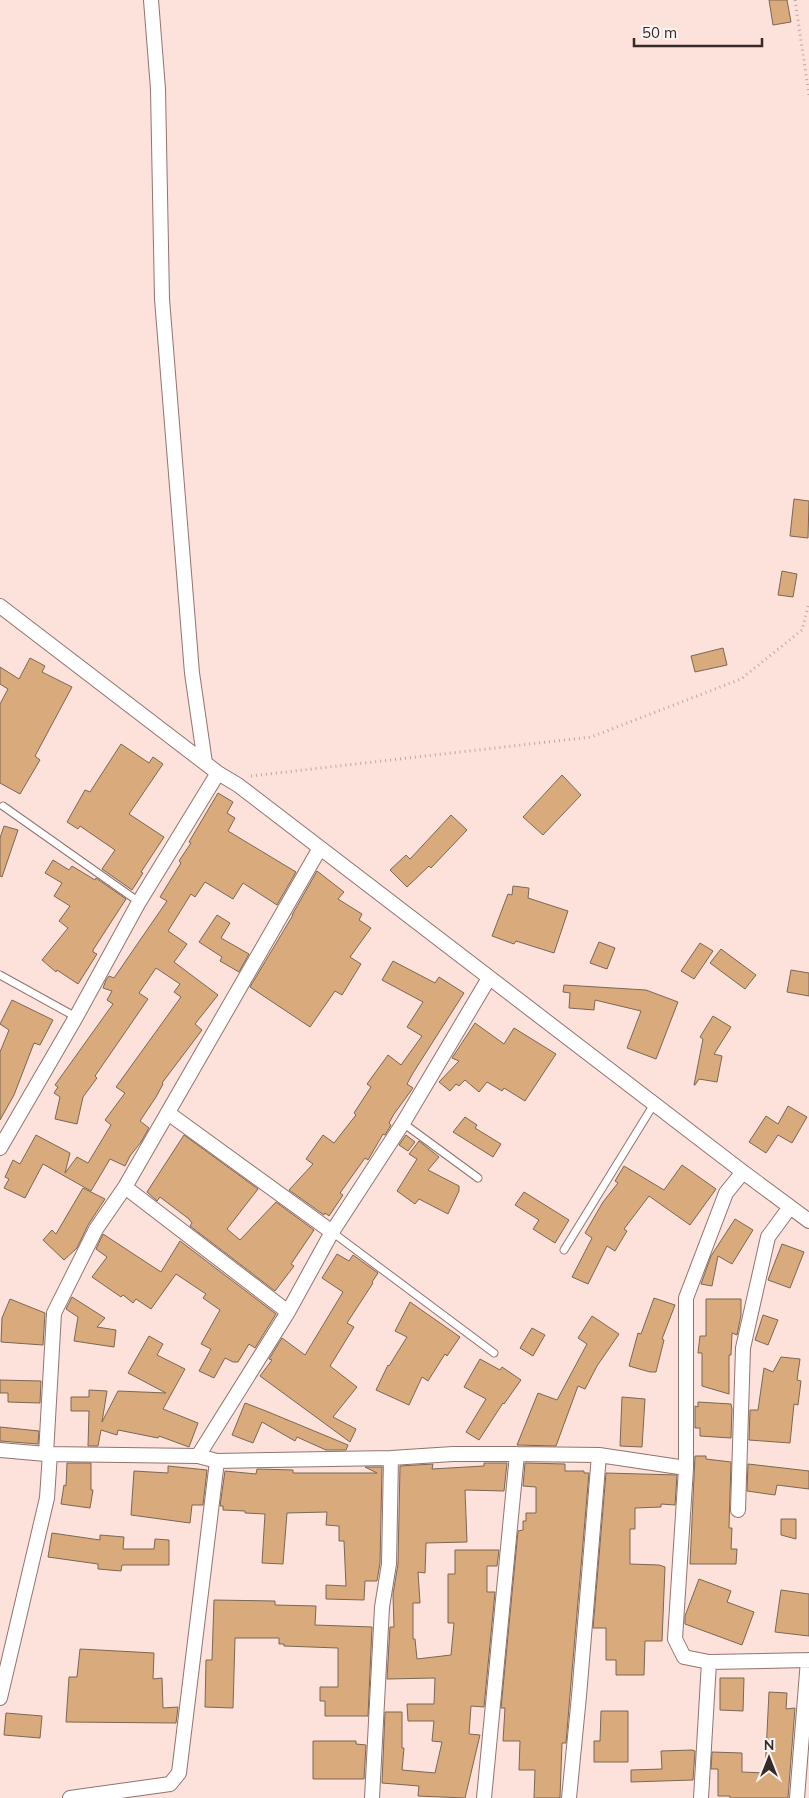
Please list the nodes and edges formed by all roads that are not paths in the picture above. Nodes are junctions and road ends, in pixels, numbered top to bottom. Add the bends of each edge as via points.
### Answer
1 (151, 0) edge
2 (0, 606) edge
3 (205, 763) junction
4 (218, 773) junction
5 (3, 806) dead end
6 (320, 848) junction
7 (139, 902) junction
8 (0, 975) edge
9 (489, 978) junction
10 (76, 1017) junction
11 (654, 1104) junction
12 (168, 1113) junction
13 (404, 1123) junction
14 (0, 1148) edge
15 (743, 1172) junction
16 (478, 1178) dead end
17 (125, 1187) junction
18 (790, 1207) junction
19 (809, 1220) edge
20 (332, 1232) junction
21 (564, 1250) dead end
22 (288, 1312) junction
23 (494, 1353) dead end
24 (0, 1450) edge
25 (48, 1453) junction
26 (518, 1454) junction
27 (599, 1455) junction
28 (198, 1456) junction
29 (391, 1458) junction
30 (217, 1461) junction
31 (686, 1468) junction
32 (738, 1510) dead end
33 (809, 1660) edge
34 (710, 1662) junction
35 (0, 1698) edge
36 (70, 1798) edge
37 (372, 1798) edge
38 (484, 1798) edge
39 (569, 1798) edge
40 (701, 1798) edge
41 (797, 1798) edge

1 - 3 street via 158,89 162,299 192,673
2 - 3 street
3 - 4 street
4 - 6 street
4 - 7 street
5 - 7 lane
6 - 9 street
6 - 12 street
7 - 10 street
8 - 10 lane
9 - 11 street
9 - 13 street
10 - 14 street
11 - 15 street
11 - 21 lane
12 - 17 street
12 - 20 street
13 - 16 lane
13 - 20 street
15 - 18 street
15 - 31 street via 726,1193 686,1298
17 - 22 street
17 - 25 street via 96,1230 54,1313
18 - 19 street
18 - 32 street via 768,1237 743,1348
20 - 22 street
20 - 23 lane
22 - 28 street
24 - 25 street
25 - 28 street
25 - 35 street via 47,1498
26 - 27 street
26 - 29 street
26 - 38 street
27 - 31 street
27 - 39 street
28 - 30 street
29 - 30 street
29 - 37 street via 390,1564 382,1607
30 - 36 street via 179,1773 170,1784
31 - 34 street via 675,1639 684,1657
33 - 34 street
33 - 41 street
34 - 40 street

